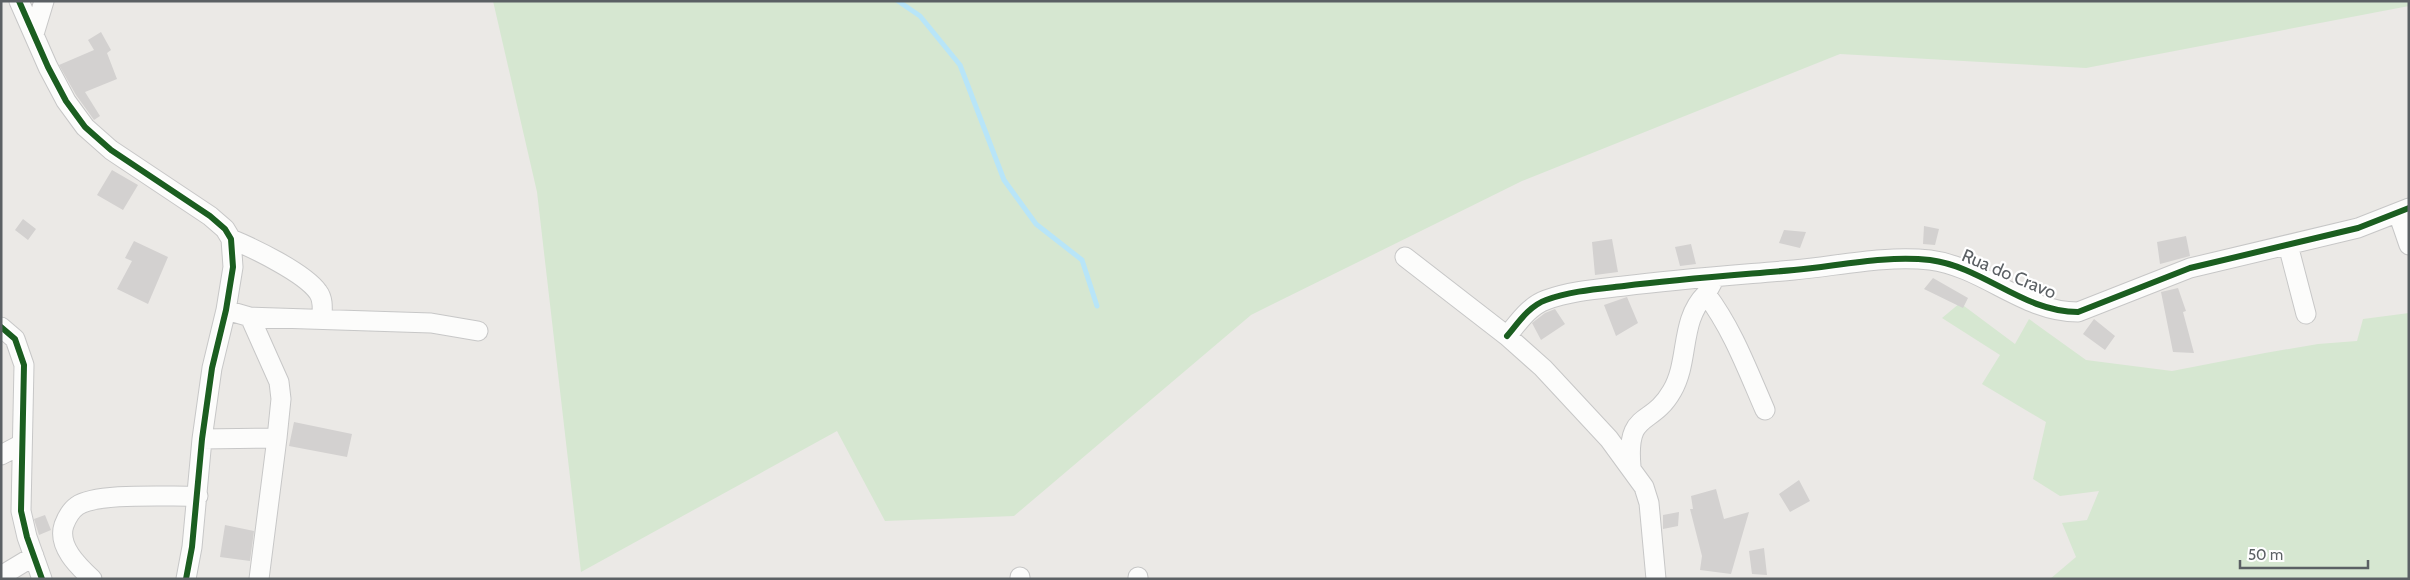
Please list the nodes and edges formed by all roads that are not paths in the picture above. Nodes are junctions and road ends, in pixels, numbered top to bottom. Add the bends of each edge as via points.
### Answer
1 (19, 1) edge
2 (44, 1) edge
3 (34, 34) junction
4 (2403, 210) edge
5 (231, 239) junction
6 (2288, 245) junction
7 (2409, 245) edge
8 (1405, 258) dead end
9 (1710, 285) junction
10 (226, 310) junction
11 (2306, 314) dead end
12 (250, 317) junction
13 (322, 319) junction
14 (1, 327) edge
15 (478, 331) dead end
16 (1507, 336) junction
17 (1764, 410) dead end
18 (277, 438) junction
19 (202, 439) junction
20 (22, 444) junction
21 (1, 455) edge
22 (1631, 467) junction
23 (198, 496) junction
24 (34, 556) junction
25 (1, 576) edge
26 (42, 579) edge
27 (92, 579) edge
28 (186, 579) edge
29 (259, 579) edge
30 (1656, 579) edge

1 - 3 street
2 - 3 street
3 - 5 street via 66,101 85,127 111,150 210,216
4 - 6 street, Rua do Cravo via 2358,228
4 - 7 street
5 - 10 street via 233,267
5 - 13 street via 253,248 313,286 322,302
6 - 9 street, Rua do Cravo via 2190,268 2078,312 2061,312 2036,305 1962,267 1929,260 1866,261
6 - 11 street
8 - 16 street
9 - 16 street, Rua do Cravo via 1599,289 1552,298 1535,305
9 - 17 street
9 - 22 street via 1692,312 1678,379 1672,392 1634,430 1629,446
10 - 12 street
10 - 19 street via 212,368
12 - 13 street
12 - 18 street via 280,382
13 - 15 street via 431,323
14 - 20 street via 15,339 24,365
16 - 22 street via 1578,403
18 - 19 street
18 - 29 street
19 - 23 street
20 - 21 street
20 - 24 street via 21,511
22 - 30 street via 1649,502
23 - 27 street via 111,498 78,506 68,515 62,530 63,541 68,552
23 - 28 street
24 - 25 street
24 - 26 street

